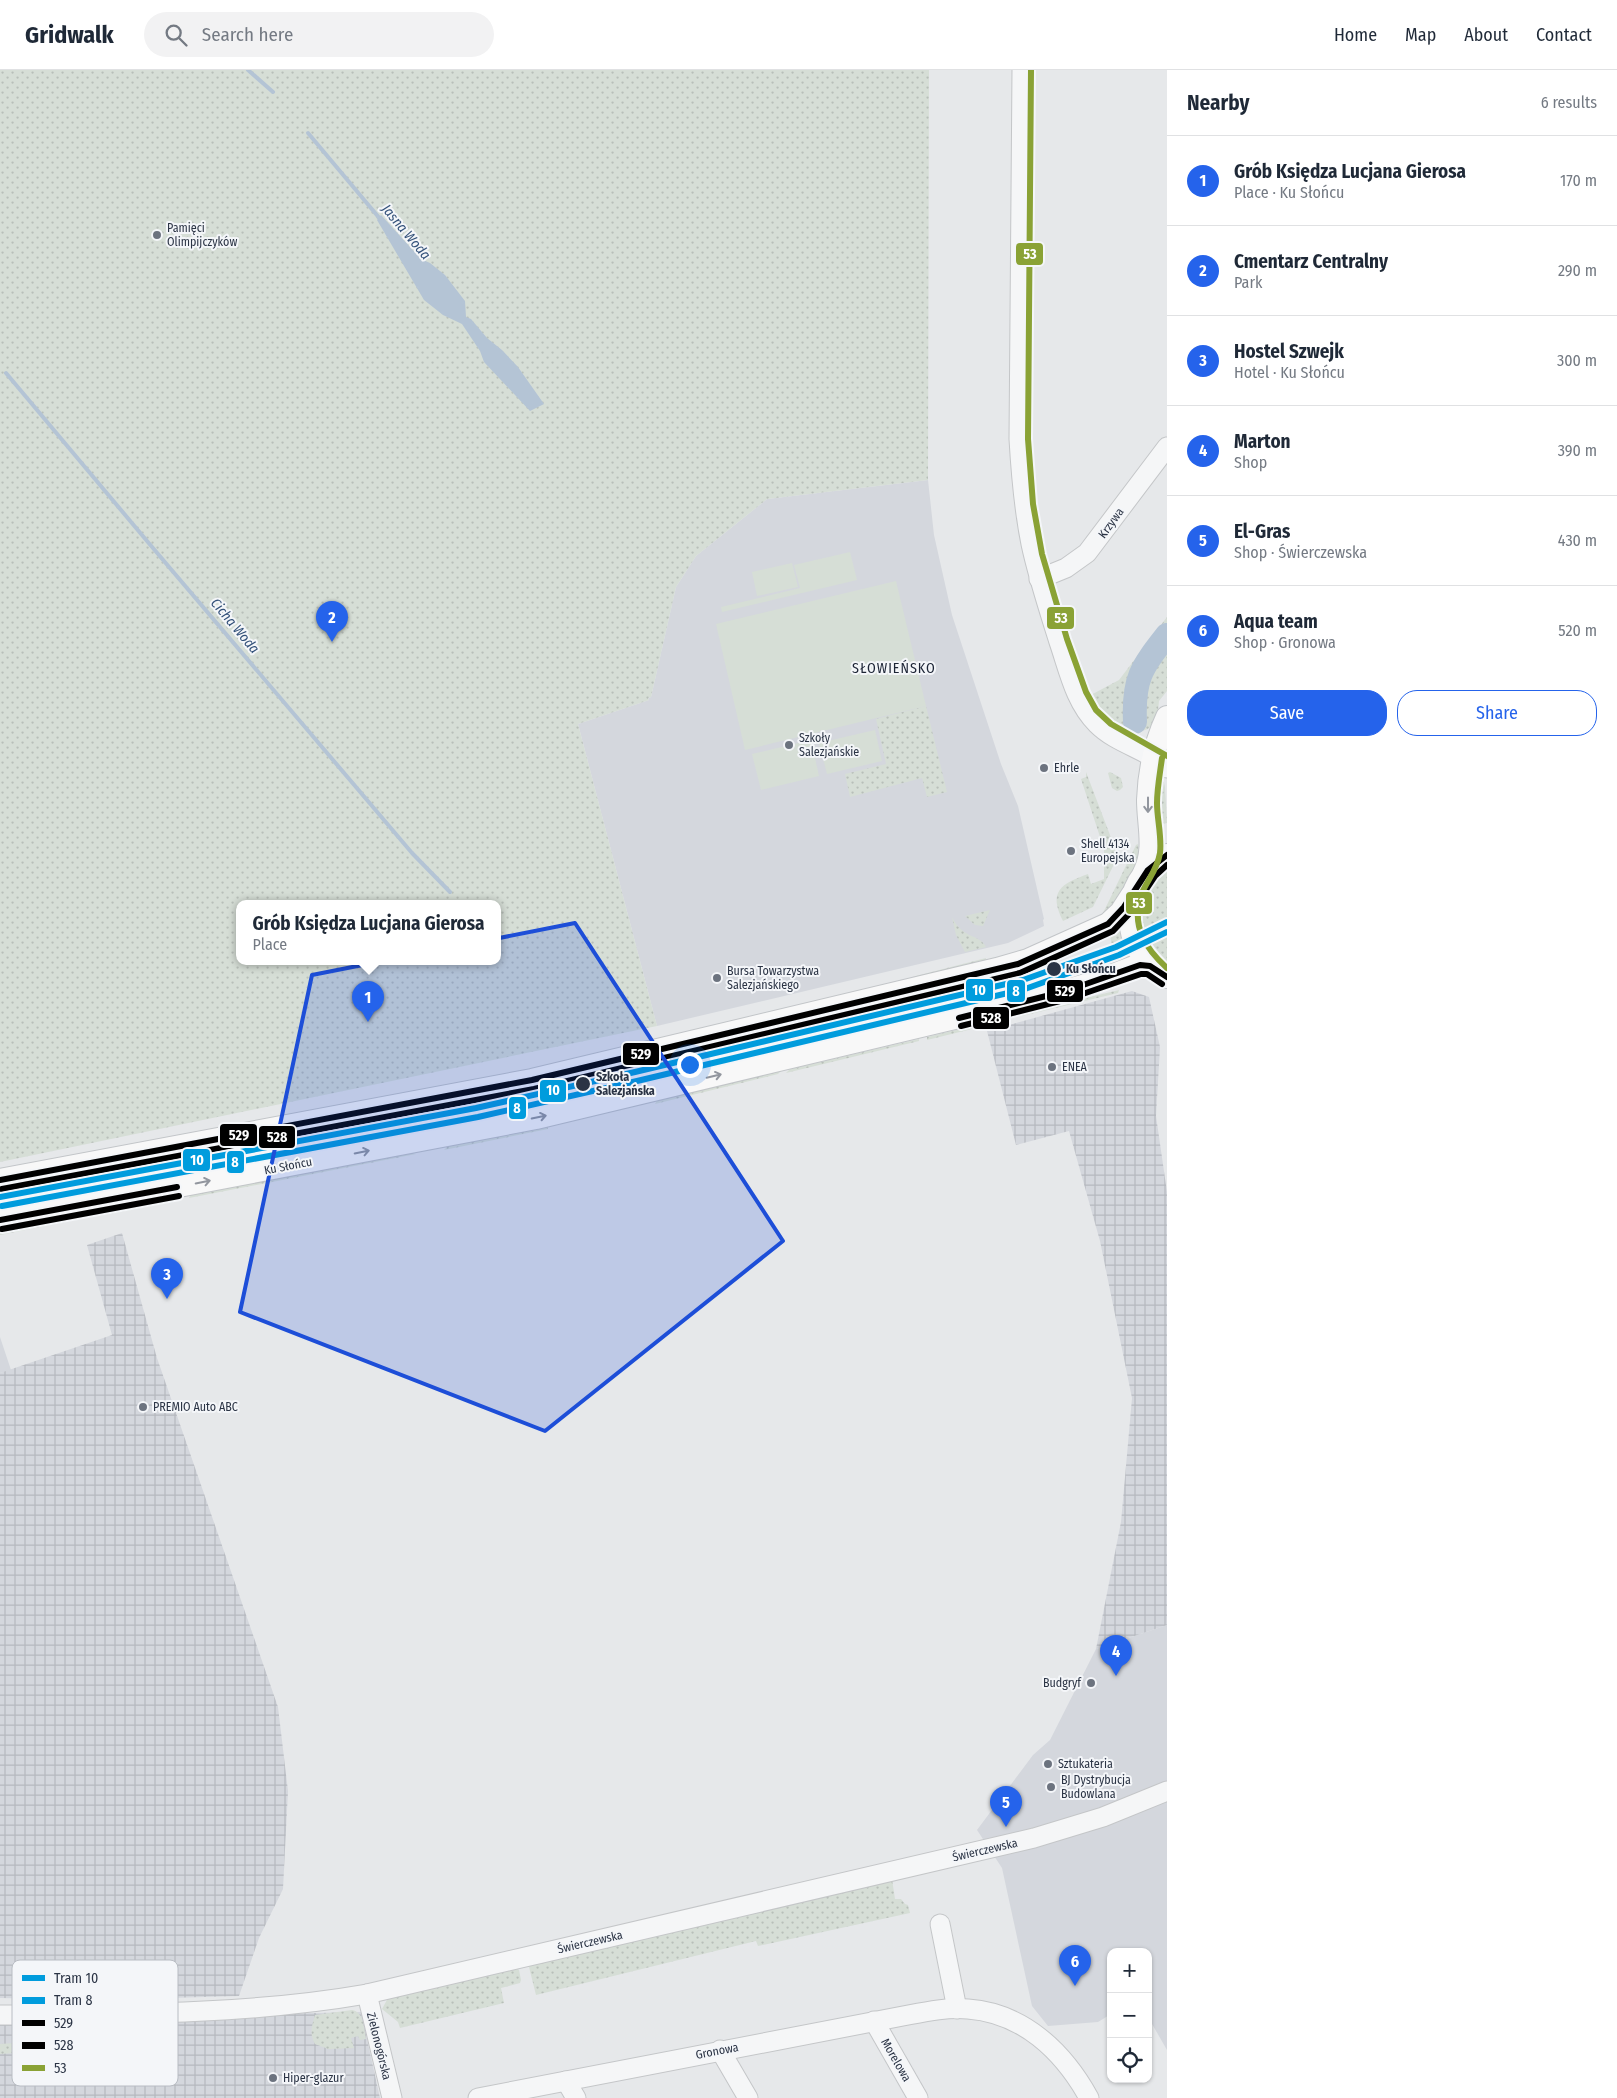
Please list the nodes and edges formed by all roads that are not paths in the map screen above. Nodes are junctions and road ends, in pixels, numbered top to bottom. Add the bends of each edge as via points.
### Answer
1 (1022, 70) edge
2 (1167, 446) edge
3 (1039, 579) junction
4 (1167, 717) edge
5 (1160, 762) edge
6 (1167, 855) edge
7 (1144, 873) junction
8 (1132, 895) junction
9 (1163, 975) edge
10 (631, 1057) junction
11 (640, 1094) junction
12 (423, 1102) junction
13 (429, 1139) junction
14 (0, 1180) edge
15 (0, 1220) edge
16 (1167, 1791) edge
17 (940, 1924) dead end
18 (367, 1994) junction
19 (957, 2009) junction
20 (178, 2011) edge
21 (874, 2022) junction
22 (720, 2050) junction
23 (566, 2081) junction
24 (392, 2098) edge
25 (478, 2098) edge
26 (576, 2098) edge
27 (748, 2098) edge
28 (918, 2098) edge
29 (1089, 2098) edge

1 - 3 street via 1019,439 1024,504
2 - 3 street, Krzywa via 1088,553 1066,568
3 - 5 street via 1072,682 1082,703 1096,723 1116,740
4 - 5 main road
5 -> 7 main road via 1148,796 1151,851
6 - 7 main road
7 - 8 main road
8 - 9 main road via 1129,916 1132,937 1142,956
8 - 10 main road via 1108,924 1018,964
11 -> 9 main road, Ku Słońcu via 1058,993 1134,967 1145,965
10 - 11 street
10 - 12 main road
13 -> 11 main road, Ku Słońcu
12 - 13 street
12 - 14 main road
15 -> 13 main road, Ku Słońcu
16 - 18 street, Świerczewska via 1103,1817 1034,1838
17 - 19 street
18 - 20 street, Świerczewska via 298,2004
18 - 24 street, Zielonogórska
19 - 21 street, Gronowa
19 - 29 street, Gronowa via 990,2012 1027,2028 1066,2062
21 - 22 street, Gronowa
21 - 28 street, Morelowa
22 - 23 street, Gronowa
22 - 27 street
23 - 25 street, Gronowa
23 - 26 street

